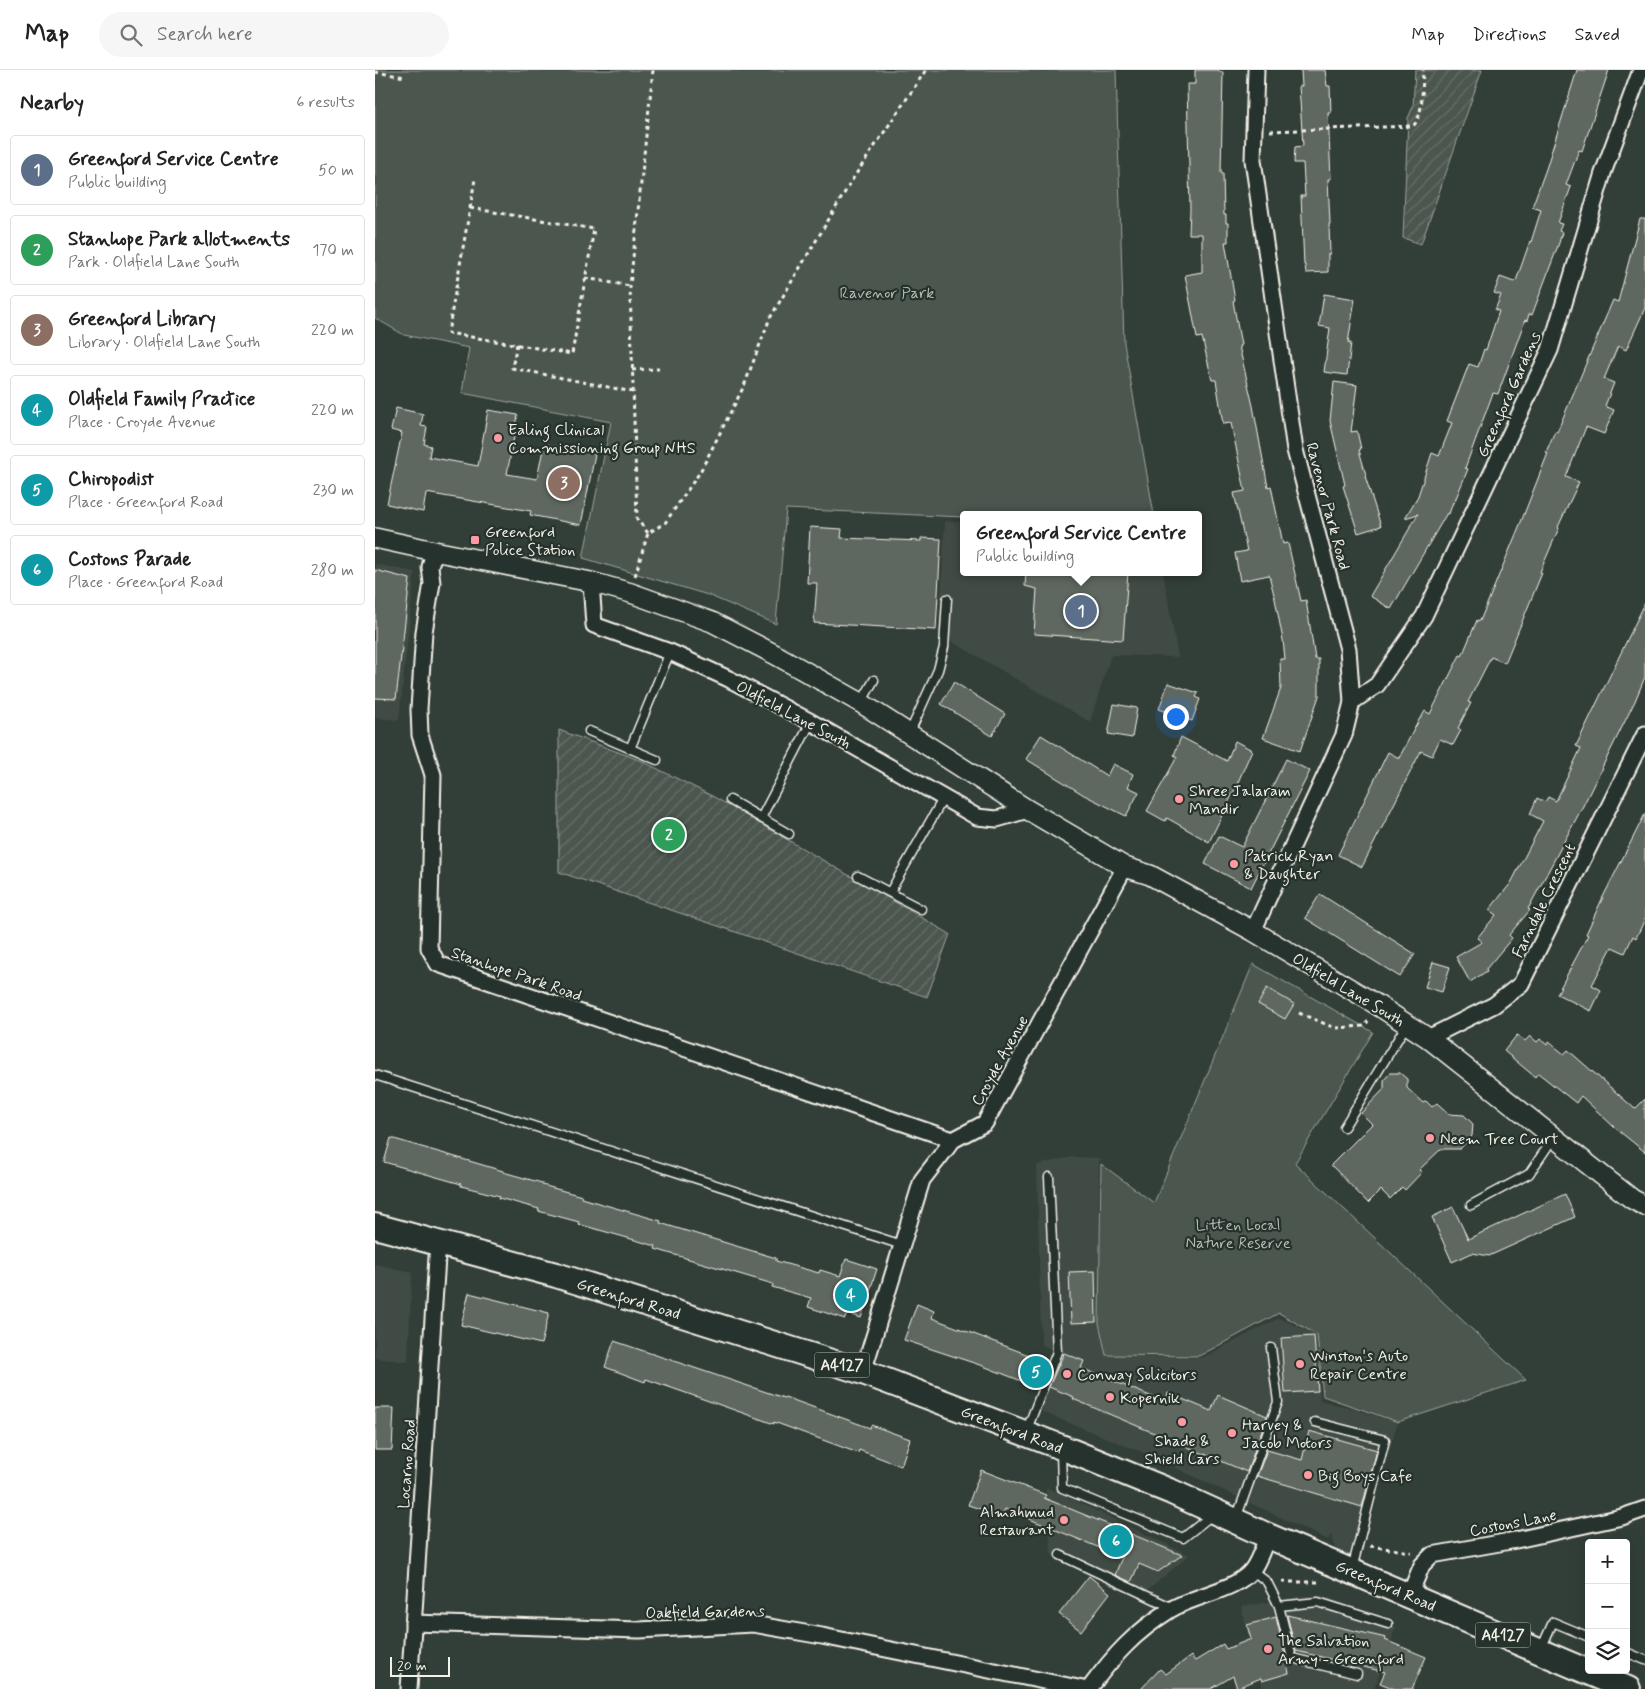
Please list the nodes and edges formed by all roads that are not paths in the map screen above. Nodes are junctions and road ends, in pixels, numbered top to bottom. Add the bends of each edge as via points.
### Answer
1 (1256, 70) edge
2 (1641, 70) edge
3 (375, 538) edge
4 (434, 551) junction
5 (591, 582) junction
6 (947, 599) dead end
7 (670, 652) junction
8 (874, 680) dead end
9 (1352, 702) junction
10 (861, 703) junction
11 (811, 722) junction
12 (589, 731) dead end
13 (909, 734) junction
14 (1645, 734) edge
15 (630, 748) junction
16 (657, 760) dead end
17 (944, 798) junction
18 (730, 800) dead end
19 (1028, 810) junction
20 (761, 818) junction
21 (789, 834) dead end
22 (1125, 867) junction
23 (858, 876) dead end
24 (890, 892) junction
25 (921, 909) dead end
26 (1253, 931) junction
27 (1407, 1024) junction
28 (1428, 1038) junction
29 (375, 1075) edge
30 (1344, 1127) dead end
31 (1554, 1137) junction
32 (953, 1140) junction
33 (1049, 1177) dead end
34 (1471, 1205) dead end
35 (1645, 1206) edge
36 (375, 1226) edge
37 (438, 1242) junction
38 (902, 1245) junction
39 (1271, 1348) dead end
40 (863, 1372) junction
41 (1315, 1422) dead end
42 (1025, 1434) junction
43 (1061, 1447) junction
44 (1645, 1508) edge
45 (1225, 1516) junction
46 (1268, 1536) junction
47 (1060, 1555) dead end
48 (1252, 1570) junction
49 (1352, 1571) junction
50 (1409, 1596) junction
51 (1279, 1606) junction
52 (1173, 1608) junction
53 (413, 1622) junction
54 (1388, 1624) dead end
55 (1585, 1635) edge
56 (1540, 1651) junction
57 (1630, 1654) edge
58 (1645, 1660) edge
59 (1357, 1674) dead end
60 (409, 1689) edge
61 (1083, 1689) edge
62 (1089, 1689) edge
63 (1628, 1689) edge

1 - 9 street, Ravenor Park Road via 1253,160 1295,450 1348,649
2 - 9 street, Greenford Gardens via 1603,174 1549,350 1424,616 1377,686
3 - 4 street, Oldfield Lane South
4 - 5 street, Oldfield Lane South
4 - 32 street, Stanhope Park Road via 419,709 420,735 433,775 429,948 438,964
5 - 7 street, Oldfield Lane South via 595,625
5 - 10 street, Oldfield Lane South via 712,622
6 - 13 lane via 944,647 938,670
7 - 11 street, Oldfield Lane South
7 - 15 lane
8 - 10 lane
9 - 26 street, Ravenor Park Road via 1344,734
10 - 13 street, Oldfield Lane South
11 - 17 street, Oldfield Lane South
11 - 20 lane
12 - 15 lane
13 - 19 street, Oldfield Lane South
14 - 28 street, Farndale Crescent via 1521,984 1493,1005
15 - 16 lane
17 - 19 street, Oldfield Lane South via 977,817 997,819
17 - 24 lane
18 - 20 lane
19 - 22 street, Oldfield Lane South
20 - 21 lane
22 - 26 street, Oldfield Lane South via 1149,875
22 - 32 street, Croyde Avenue via 985,1123
23 - 24 lane
24 - 25 lane
26 - 27 street, Oldfield Lane South
27 - 28 street, Oldfield Lane South
27 - 30 lane
28 - 31 street, Oldfield Lane South
29 - 38 lane
31 - 34 lane via 1529,1174
31 - 35 street, Oldfield Lane South
32 - 38 street, Croyde Avenue via 922,1180
33 - 42 lane via 1057,1352
36 - 37 main road, Greenford Road / A4127
37 - 40 main road, Greenford Road / A4127 via 556,1275
37 - 53 street, Locarno Road
38 - 40 street, Croyde Avenue
39 - 45 lane via 1278,1402
40 - 42 main road, Greenford Road / A4127
41 - 49 lane via 1385,1440
42 - 43 main road, Greenford Road / A4127
43 - 45 main road, Greenford Road / A4127
43 - 45 lane via 1062,1488 1183,1538
44 - 50 street, Costons Lane via 1516,1540 1432,1555 1422,1565
45 - 46 main road, Greenford Road / A4127
46 - 48 street
46 - 49 main road, Greenford Road / A4127
47 - 52 lane
48 - 51 lane via 1267,1582
48 - 52 street via 1236,1583
49 - 50 main road, Greenford Road / A4127
50 - 56 main road, Greenford Road / A4127
51 - 54 lane via 1318,1602
51 - 59 lane via 1292,1658
52 - 62 street via 1142,1628 1112,1658
53 - 60 street, Locarno Road
53 - 61 street, Oakfield Gardens via 639,1630 753,1624
55 - 56 lane via 1553,1622
56 - 63 main road, Greenford Road / A4127
57 - 58 lane

